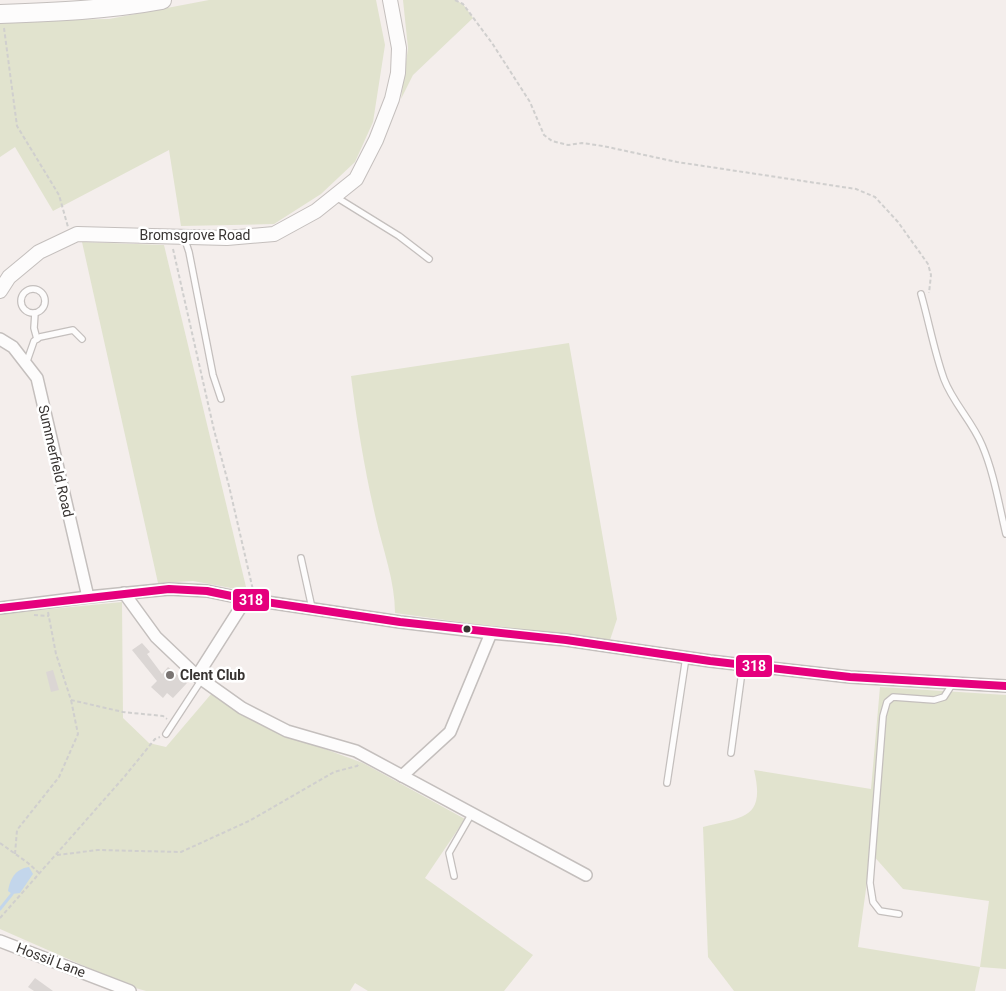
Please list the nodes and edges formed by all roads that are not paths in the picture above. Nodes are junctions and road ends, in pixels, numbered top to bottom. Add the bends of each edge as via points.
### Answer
1 (162, 0) edge
2 (390, 0) edge
3 (2, 19) edge
4 (334, 196) junction
5 (177, 237) junction
6 (429, 259) dead end
7 (0, 291) edge
8 (921, 294) dead end
9 (34, 313) junction
10 (0, 339) edge
11 (36, 339) junction
12 (82, 339) dead end
13 (26, 364) junction
14 (221, 398) dead end
15 (1006, 534) edge
16 (301, 558) dead end
17 (124, 593) junction
18 (88, 597) junction
19 (250, 599) junction
20 (0, 608) edge
21 (312, 608) junction
22 (491, 633) junction
23 (686, 657) junction
24 (743, 664) junction
25 (200, 678) junction
26 (953, 683) junction
27 (1006, 686) edge
28 (166, 734) road end
29 (731, 752) dead end
30 (402, 776) junction
31 (667, 783) dead end
32 (472, 813) junction
33 (586, 875) dead end
34 (454, 876) dead end
35 (899, 914) dead end
36 (0, 941) edge
37 (130, 991) edge

1 - 3 highway
2 - 4 street, Bromsgrove Road via 399,48 392,99 356,179
4 - 5 street, Bromsgrove Road via 316,211 274,234 227,238
4 - 6 lane via 399,236
5 - 7 street, Bromsgrove Road via 77,234 39,252 9,277
5 - 14 lane via 189,252 213,375
8 - 15 lane via 951,395 982,446
9 - 9 lane via 43,307 44,300 38,291 30,290 21,297 21,306 26,312
9 - 11 lane
10 - 13 street, Summerfield Road via 13,347
11 - 12 lane via 73,330
11 - 13 lane
13 - 18 street, Summerfield Road via 37,378
16 - 21 lane
17 - 18 street
17 - 19 street via 169,589 207,591
17 - 25 street via 156,637
18 - 20 street
19 - 21 street
19 - 25 street
21 - 22 street
22 - 23 street
22 - 30 street via 450,732
23 - 24 street
23 - 31 lane
24 - 26 street via 850,677
24 - 29 lane
25 - 28 lane
25 - 30 street via 242,708 288,731 356,751
26 - 27 street
26 - 35 lane via 944,697 934,700 893,698 887,702 883,716 870,883 873,902 880,911
30 - 32 street
32 - 33 street
32 - 34 lane via 449,853
36 - 37 street, Hossil Lane

